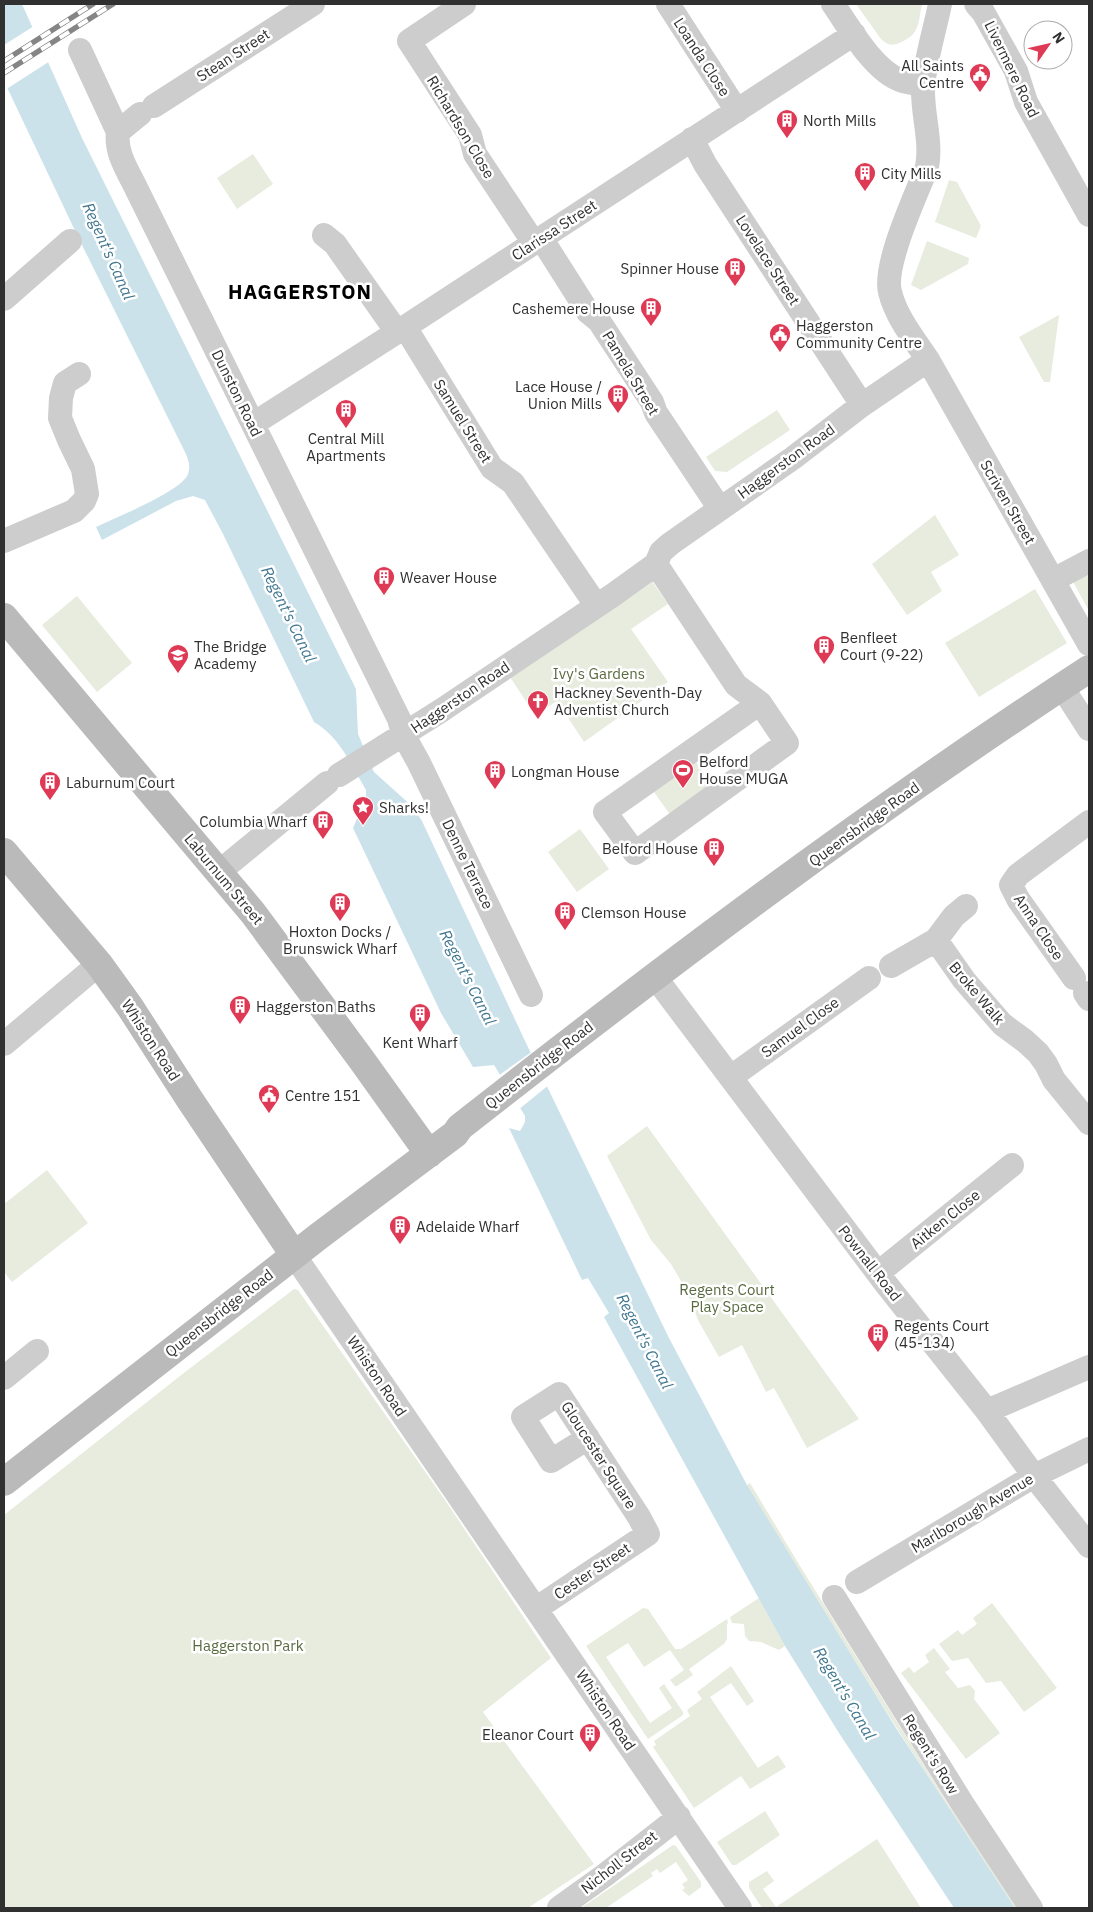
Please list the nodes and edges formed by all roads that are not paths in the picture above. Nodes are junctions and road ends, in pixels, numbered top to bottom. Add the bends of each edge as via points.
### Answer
1 (313, 4) edge
2 (464, 4) edge
3 (668, 4) edge
4 (833, 4) edge
5 (940, 4) edge
6 (976, 4) edge
7 (854, 34) junction
8 (80, 50) dead end
9 (924, 85) junction
10 (737, 111) junction
11 (118, 132) junction
12 (692, 139) junction
13 (1089, 214) edge
14 (324, 235) dead end
15 (538, 240) junction
16 (70, 241) dead end
17 (4, 299) edge
18 (401, 330) junction
19 (928, 360) junction
20 (79, 374) dead end
21 (862, 405) junction
22 (253, 424) junction
23 (720, 509) junction
24 (4, 541) edge
25 (1089, 561) edge
26 (656, 564) junction
27 (1053, 580) junction
28 (596, 605) junction
29 (4, 616) edge
30 (1089, 644) edge
31 (1089, 669) edge
32 (1062, 687) junction
33 (760, 703) junction
34 (1089, 729) edge
35 (403, 734) junction
36 (1089, 822) edge
37 (4, 852) edge
38 (219, 872) junction
39 (966, 906) dead end
40 (936, 940) junction
41 (99, 964) junction
42 (891, 966) dead end
43 (655, 977) junction
44 (869, 978) dead end
45 (1082, 990) edge
46 (531, 995) dead end
47 (4, 1044) edge
48 (731, 1077) junction
49 (1089, 1123) edge
50 (429, 1154) junction
51 (1012, 1165) dead end
52 (294, 1255) junction
53 (878, 1273) junction
54 (37, 1351) dead end
55 (1089, 1367) edge
56 (4, 1378) edge
57 (987, 1411) junction
58 (588, 1438) dead end
59 (1089, 1449) edge
60 (1034, 1476) junction
61 (4, 1482) edge
62 (648, 1534) joint
63 (1089, 1546) edge
64 (857, 1582) dead end
65 (834, 1597) dead end
66 (537, 1608) junction
67 (679, 1817) junction
68 (559, 1908) edge
69 (740, 1908) edge
70 (1031, 1908) edge

1 - 11 street, Stean Street
2 - 15 street, Richardson Close via 408,40 470,135 475,154
3 - 10 street, Loanda Close
4 - 7 street
5 - 9 street
6 - 13 street, Livermere Road via 1016,71 1026,102
7 - 9 street via 884,71 900,80
7 - 10 street, Clarissa Street
8 - 11 street, Dunston Road
9 - 19 street via 923,111 929,155 894,251 888,281 901,317
10 - 12 street, Clarissa Street
11 - 22 street, Dunston Road via 118,151
12 - 15 street, Clarissa Street
12 - 21 street, Lovelace Street via 705,164
14 - 18 street, Samuel Street via 335,244
15 - 18 street, Clarissa Street
15 - 23 street, Pamela Street via 588,312 599,320
16 - 17 street
18 - 22 street, Clarissa Street
18 - 28 street, Samuel Street via 492,468 513,483
19 - 21 street, Haggerston Road
19 - 27 street, Scriven Street
20 - 24 street via 66,383 60,418 83,468 87,494 84,501 74,511
21 - 23 street, Haggerston Road
22 - 35 street, Dunston Road via 399,719
23 - 26 street, Haggerston Road via 660,552
25 - 27 street
26 - 28 street, Haggerston Road
26 - 33 street via 736,685
27 - 30 street, Scriven Street
28 - 35 street, Haggerston Road
29 - 38 main road, Laburnum Street
31 - 32 main road, Queensbridge Road
32 - 34 street
32 - 43 main road, Queensbridge Road via 885,807
33 - 33 street via 787,742 634,853 606,812
35 - 38 street, Haggerston Road via 333,779
35 - 46 street, Denne Terrace
36 - 45 street, Anna Close via 1018,875 1011,885
37 - 41 main road, Whiston Road
38 - 50 main road, Laburnum Street via 278,947
39 - 40 street
40 - 42 street
40 - 49 street, Broke Walk via 964,980 1002,1024 1038,1053 1054,1080
41 - 47 street
41 - 52 main road, Whiston Road
43 - 48 street, Pownall Road
43 - 50 main road, Queensbridge Road
44 - 48 street, Samuel Close
48 - 53 street, Pownall Road
50 - 52 main road, Queensbridge Road
51 - 53 street, Aitken Close
52 - 61 main road, Queensbridge Road
52 - 66 street, Whiston Road
53 - 57 street, Pownall Road
54 - 56 street
55 - 57 street
57 - 60 street, Pownall Road
58 - 62 street, Gloucester Square via 551,1461 523,1417 559,1394 639,1518
59 - 60 street, Marlborough Avenue
60 - 63 street, Pownall Road
60 - 64 street, Marlborough Avenue
62 - 66 street, Cester Street
65 - 70 street, Regent's Row
66 - 67 street, Whiston Road
67 - 68 street, Nicholl Street
67 - 69 street, Whiston Road

